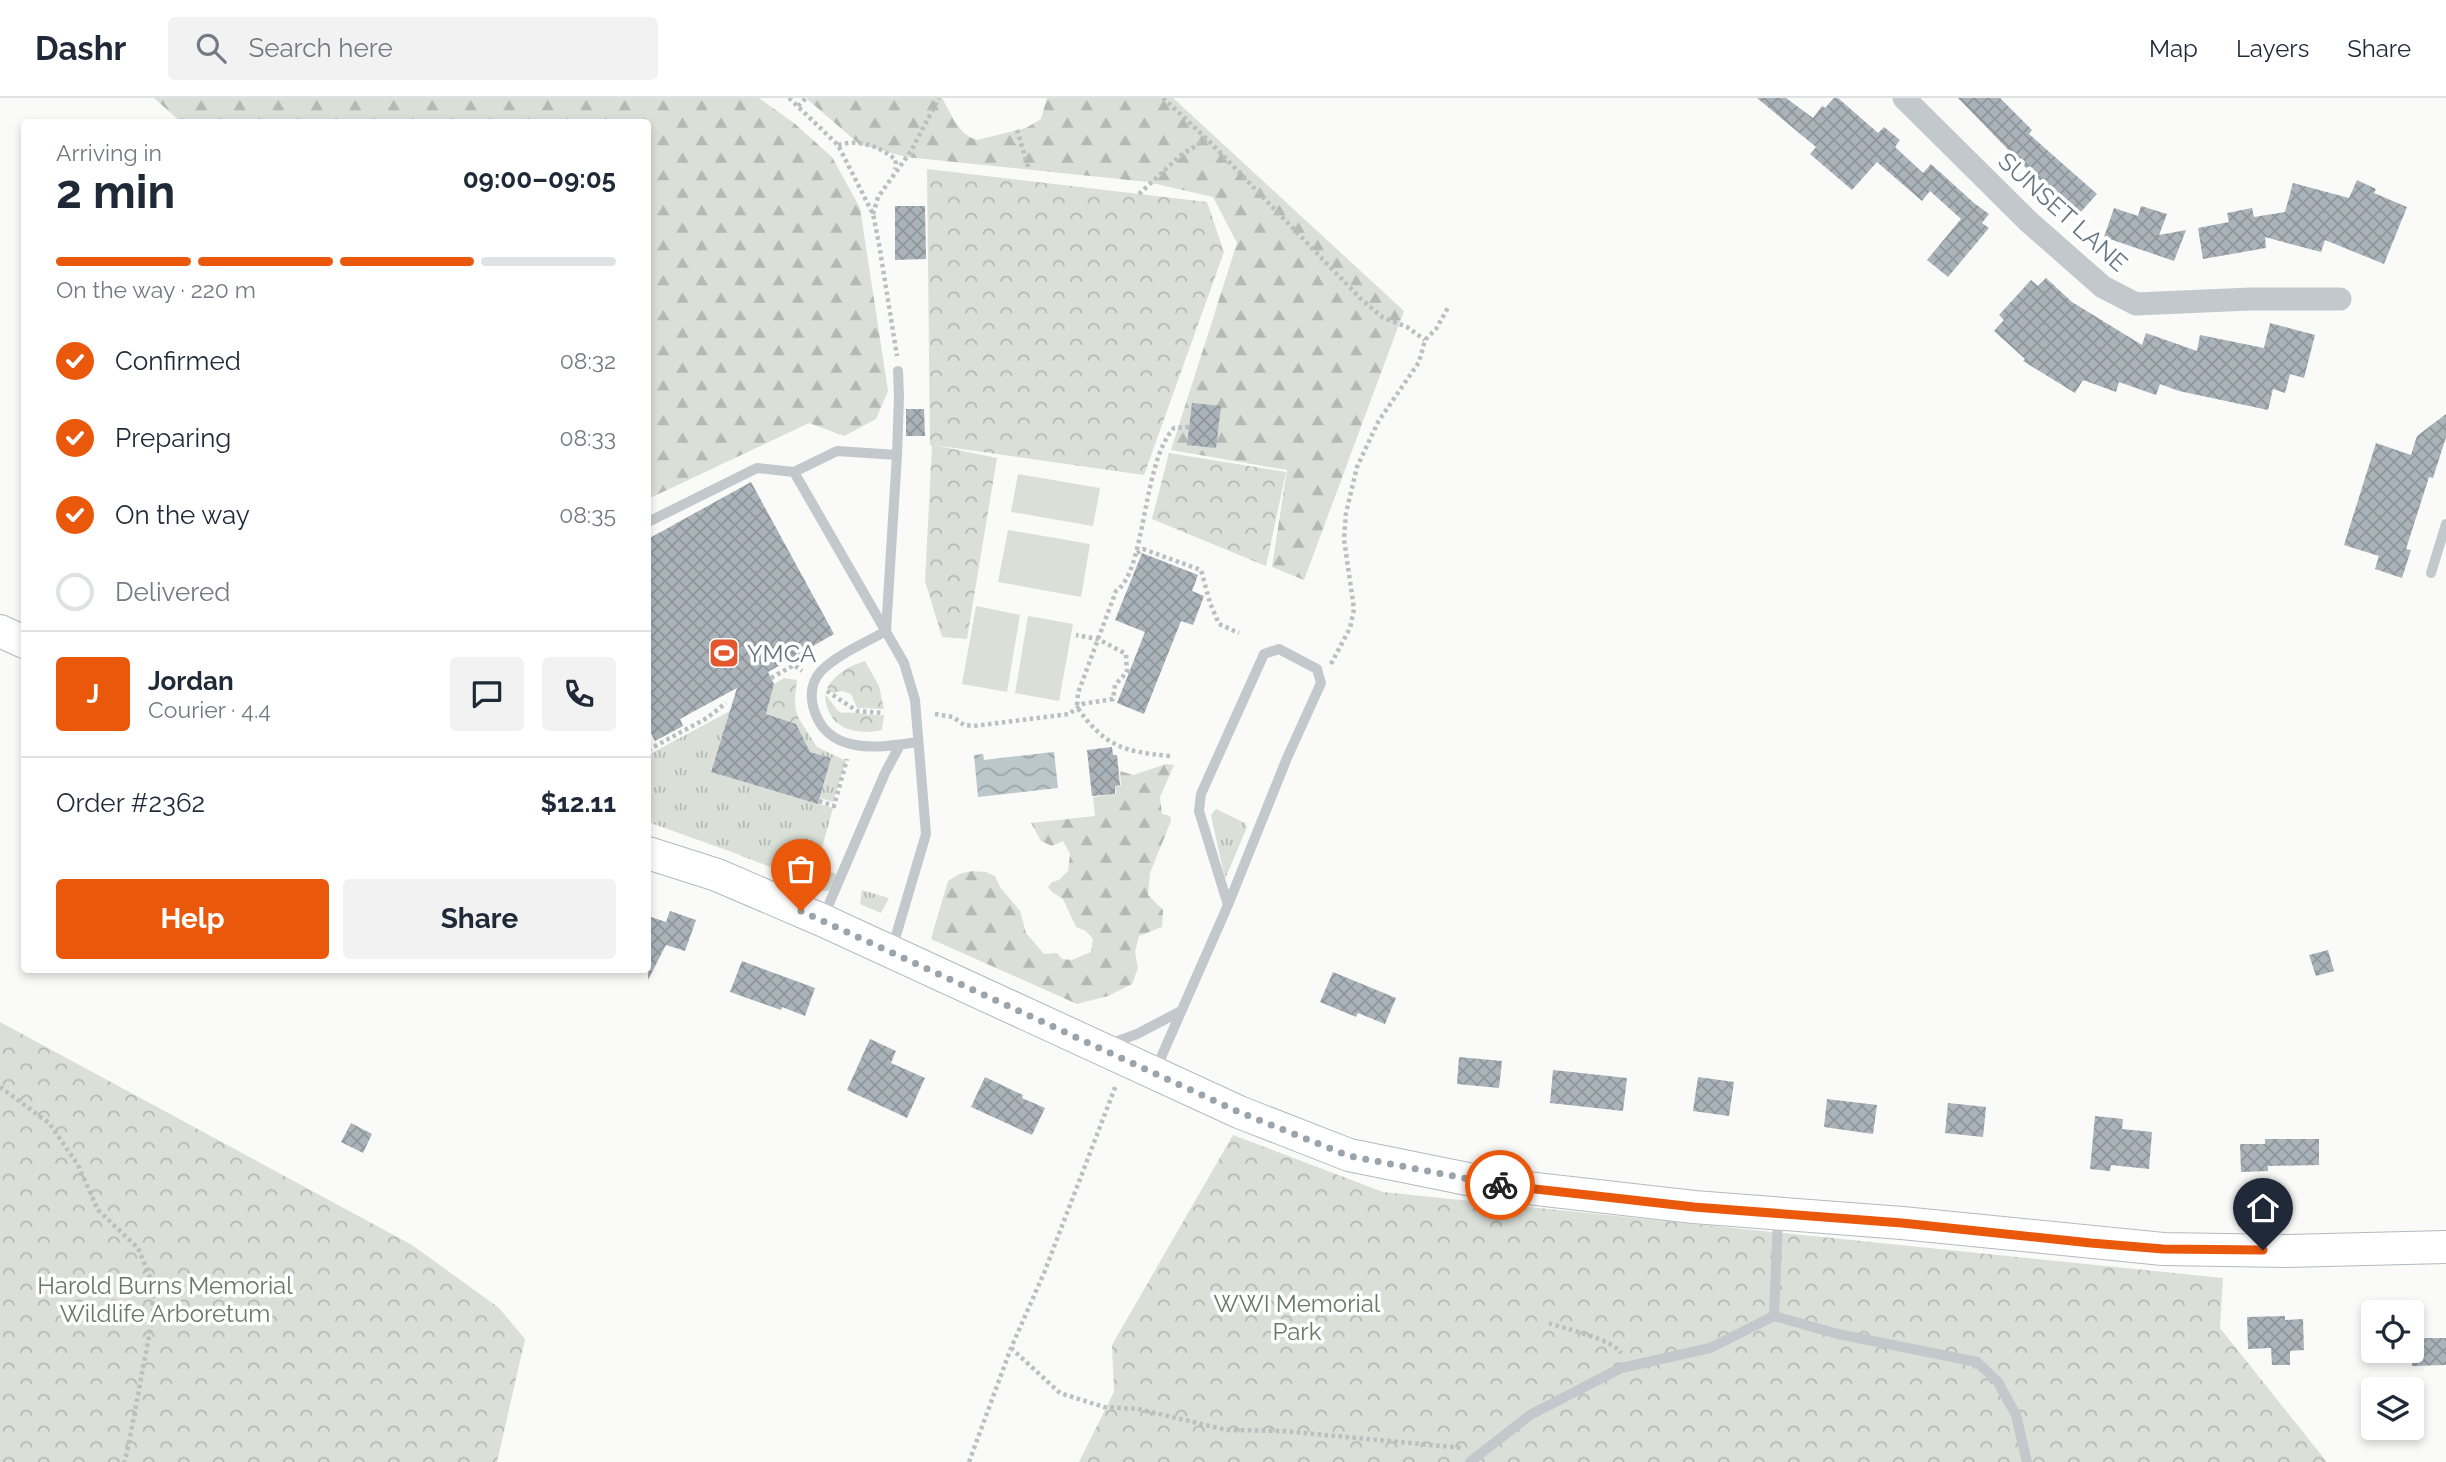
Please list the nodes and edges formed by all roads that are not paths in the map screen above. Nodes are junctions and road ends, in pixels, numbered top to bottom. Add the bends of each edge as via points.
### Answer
1 (1916, 102) edge
2 (2340, 299) dead end
3 (898, 371) road end
4 (897, 455) junction
5 (794, 472) junction
6 (651, 521) edge
7 (2446, 524) edge
8 (2431, 573) dead end
9 (0, 631) edge
10 (886, 631) junction
11 (21, 641) edge
12 (918, 742) junction
13 (900, 745) junction
14 (651, 854) edge
15 (1228, 905) junction
16 (822, 920) junction
17 (891, 951) junction
18 (1181, 1011) junction
19 (1126, 1061) junction
20 (1778, 1213) junction
21 (2446, 1247) edge
22 (1774, 1316) junction
23 (1470, 1462) edge
24 (2027, 1462) edge

1 - 2 street, SUNSET LANE via 2029,222 2103,288 2136,304
3 - 4 lane
4 - 5 lane via 837,451
4 - 10 lane
5 - 6 lane via 757,468
5 - 10 lane
7 - 8 lane
9 - 11 main road
10 - 12 lane via 904,663 915,700
10 - 13 lane via 821,671 811,695 821,726 831,736 870,748
12 - 13 lane
12 - 17 lane via 926,834
13 - 16 lane
14 - 16 main road via 717,875
15 - 15 lane via 1321,683 1317,669 1279,649 1264,654 1200,794 1199,811
15 - 18 lane
16 - 17 main road
17 - 19 main road
18 - 19 lane
18 - 19 lane via 1137,1034
19 - 20 main road via 1349,1156 1492,1184
20 - 21 main road via 2163,1249
20 - 22 lane
22 - 23 lane via 1710,1348 1621,1368 1530,1415
22 - 24 lane via 1977,1362 1998,1382 2015,1415

